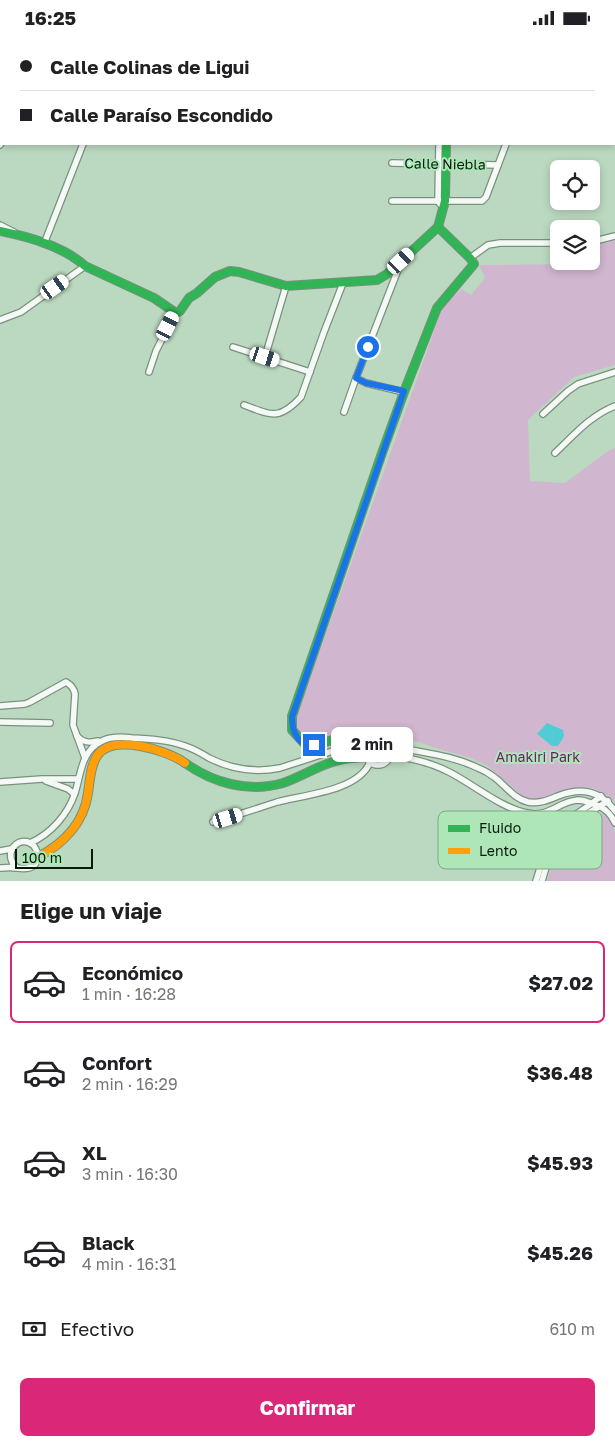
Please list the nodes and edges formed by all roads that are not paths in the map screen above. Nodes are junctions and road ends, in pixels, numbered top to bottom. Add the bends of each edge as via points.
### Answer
1 (83, 145) edge
2 (439, 145) edge
3 (446, 145) edge
4 (506, 145) edge
5 (392, 163) dead end
6 (442, 164) junction
7 (498, 165) junction
8 (392, 201) dead end
9 (442, 201) junction
10 (0, 225) edge
11 (438, 227) junction
12 (0, 231) edge
13 (20, 235) junction
14 (615, 236) edge
15 (600, 240) edge
16 (550, 243) edge
17 (44, 244) junction
18 (470, 258) junction
19 (401, 261) junction
20 (86, 266) junction
21 (343, 283) junction
22 (286, 286) junction
23 (175, 313) junction
24 (0, 320) edge
25 (233, 347) dead end
26 (265, 357) junction
27 (150, 372) dead end
28 (310, 372) junction
29 (615, 372) edge
30 (356, 378) junction
31 (404, 391) junction
32 (244, 405) dead end
33 (615, 406) edge
34 (344, 412) dead end
35 (543, 414) dead end
36 (555, 453) dead end
37 (0, 707) edge
38 (0, 722) edge
39 (50, 723) dead end
40 (74, 733) junction
41 (103, 740) junction
42 (389, 745) junction
43 (366, 746) junction
44 (390, 755) junction
45 (85, 758) junction
46 (368, 759) junction
47 (42, 779) junction
48 (78, 779) junction
49 (0, 782) edge
50 (74, 794) junction
51 (601, 796) junction
52 (608, 801) junction
53 (592, 803) junction
54 (600, 806) junction
55 (522, 811) edge
56 (550, 811) edge
57 (580, 811) edge
58 (592, 811) edge
59 (615, 811) edge
60 (213, 822) dead end
61 (615, 823) edge
62 (30, 843) junction
63 (11, 849) junction
64 (0, 851) edge
65 (38, 857) junction
66 (0, 867) edge
67 (17, 868) junction
68 (540, 869) edge
69 (546, 869) edge
70 (536, 881) edge
71 (542, 881) edge

1 - 17 street
2 - 6 street
3 - 6 street
4 - 7 street
5 - 6 street, Calle Niebla
6 - 7 street, Calle Niebla
6 - 9 street
7 - 9 street via 482,201
8 - 9 street
9 - 11 street
10 - 13 street
11 - 18 street
11 - 19 street
12 - 13 street
13 - 17 street
14 - 15 street
16 - 18 street via 488,245
17 - 20 street
18 - 31 street via 474,265 437,308
19 - 21 street via 377,280
19 - 30 street
20 - 23 street via 154,298
20 - 24 street via 21,311
21 - 22 street
21 - 28 street
22 - 23 street via 230,271 215,277
22 - 26 street
23 - 27 street via 156,351
25 - 26 street
26 - 28 street
28 - 32 street via 301,397 285,411 274,415
29 - 35 street via 578,384
30 - 31 street
30 - 34 street
31 - 43 street via 292,717 292,730 304,743 314,745 352,738
33 - 36 street via 594,418
37 - 40 street via 30,702 66,682 73,687 75,694
38 - 39 street
40 - 41 street via 82,741
40 - 45 street
41 - 43 street via 126,737 177,743 228,766 251,771 271,770 342,748
41 - 45 street
42 - 43 street via 378,739
42 - 44 street
42 - 51 street via 463,761 491,775 526,801 542,802 575,791
43 - 46 street
44 - 46 street via 382,764 373,764
44 - 55 street via 412,758 448,771
45 - 48 street
46 - 60 street via 364,773 336,788
46 - 65 street via 343,759 283,783 255,787 215,780 158,749 109,746 94,760 85,809 77,824 58,845
47 - 48 street
47 - 49 street
47 - 50 street
48 - 50 street
50 - 62 street via 57,824
51 - 52 street
51 - 53 street
52 - 54 street
52 - 59 street
53 - 54 street
53 - 56 street via 575,801
53 - 57 street
54 - 58 street
54 - 61 street
62 - 63 street via 20,842
62 - 65 street
63 - 64 street
63 - 67 street via 10,859
65 - 67 street via 28,869
66 - 67 street
68 - 70 street
69 - 71 street

